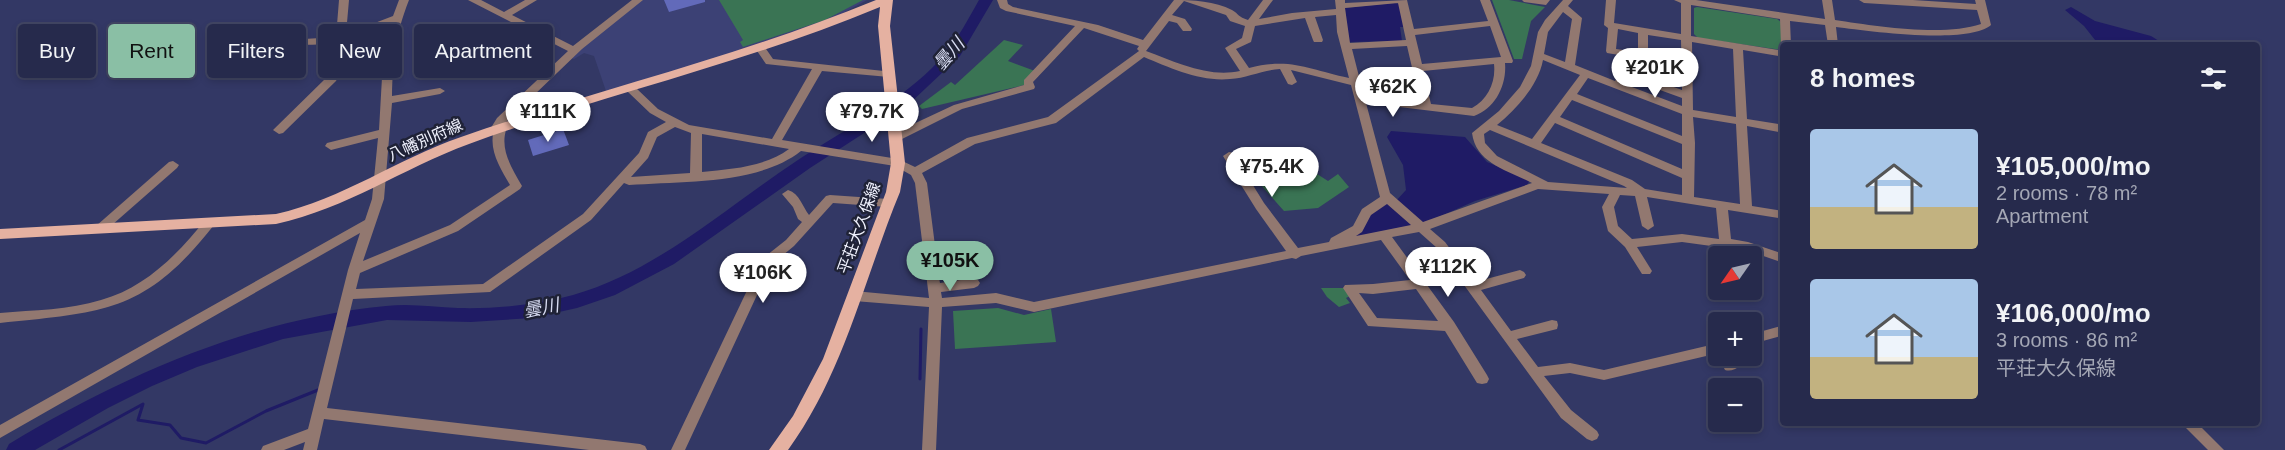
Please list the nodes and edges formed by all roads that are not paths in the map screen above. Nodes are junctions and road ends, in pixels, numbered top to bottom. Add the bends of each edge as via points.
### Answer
1 (344, 0) edge
2 (404, 0) edge
3 (473, 0) edge
4 (532, 0) edge
5 (638, 0) edge
6 (887, 0) edge
7 (1002, 0) edge
8 (1179, 0) edge
9 (1188, 0) edge
10 (1268, 0) edge
11 (1401, 0) edge
12 (1485, 0) edge
13 (1527, 0) edge
14 (1545, 0) edge
15 (1611, 0) edge
16 (1684, 0) edge
17 (1827, 0) edge
18 (1864, 0) edge
19 (1565, 4) edge
20 (1980, 4) edge
21 (1340, 6) edge
22 (1309, 14) junction
23 (504, 16) junction
24 (1785, 16) junction
25 (1167, 17) junction
26 (396, 18) junction
27 (1830, 22) junction
28 (1494, 23) junction
29 (342, 24) edge
30 (380, 24) edge
31 (1250, 24) junction
32 (1081, 25) junction
33 (1481, 25) junction
34 (1613, 26) junction
35 (1188, 29) dead end
36 (1643, 31) junction
37 (1410, 38) junction
38 (1686, 39) junction
39 (1318, 40) dead end
40 (1786, 42) edge
41 (1833, 42) edge
42 (1347, 46) junction
43 (1738, 47) junction
44 (760, 48) junction
45 (1143, 48) junction
46 (574, 50) junction
47 (1780, 53) edge
48 (1538, 56) junction
49 (1504, 61) junction
50 (1284, 66) junction
51 (819, 67) junction
52 (1569, 67) junction
53 (1418, 68) junction
54 (1246, 71) junction
55 (889, 74) junction
56 (1586, 74) junction
57 (332, 78) edge
58 (1292, 82) dead end
59 (1355, 83) junction
60 (1617, 86) junction
61 (632, 90) junction
62 (440, 91) dead end
63 (1571, 96) junction
64 (1687, 96) junction
65 (1360, 99) junction
66 (386, 101) junction
67 (1426, 106) junction
68 (1686, 112) junction
69 (1555, 119) junction
70 (1742, 122) junction
71 (673, 123) junction
72 (1491, 126) junction
73 (1780, 128) edge
74 (279, 130) dead end
75 (497, 131) junction
76 (697, 131) junction
77 (383, 133) junction
78 (896, 135) junction
79 (1689, 142) junction
80 (775, 143) junction
81 (1534, 144) junction
82 (331, 146) dead end
83 (803, 147) junction
84 (1229, 156) dead end
85 (898, 162) junction
86 (173, 165) dead end
87 (915, 172) junction
88 (696, 174) junction
89 (1689, 176) junction
90 (623, 177) junction
91 (380, 181) junction
92 (1544, 185) junction
93 (1617, 191) junction
94 (1642, 193) junction
95 (788, 194) dead end
96 (1387, 198) junction
97 (1688, 199) junction
98 (888, 203) junction
99 (1721, 204) junction
100 (1746, 208) junction
101 (1780, 213) edge
102 (810, 221) junction
103 (210, 222) junction
104 (369, 223) junction
105 (1648, 226) dead end
106 (1422, 227) junction
107 (100, 229) junction
108 (0, 234) edge
109 (1385, 236) junction
110 (1726, 242) junction
111 (1629, 244) junction
112 (1333, 246) junction
113 (1296, 255) junction
114 (1780, 258) edge
115 (971, 269) dead end
116 (354, 270) junction
117 (1646, 272) dead end
118 (932, 274) junction
119 (1520, 276) dead end
120 (974, 283) dead end
121 (1418, 284) junction
122 (1474, 287) junction
123 (934, 288) junction
124 (854, 296) junction
125 (348, 298) junction
126 (936, 303) junction
127 (0, 318) edge
128 (1552, 325) dead end
129 (1449, 326) junction
130 (1778, 334) edge
131 (1509, 336) junction
132 (1762, 337) edge
133 (1762, 343) edge
134 (1708, 351) edge
135 (1537, 373) junction
136 (1482, 379) dead end
137 (318, 413) junction
138 (2191, 426) edge
139 (0, 432) edge
140 (313, 433) junction
141 (1592, 435) dead end
142 (268, 450) edge
143 (310, 450) edge
144 (640, 450) edge
145 (678, 450) edge
146 (778, 450) edge
147 (929, 450) edge
148 (2217, 450) edge

1 - 29 street
2 - 26 street
3 - 23 street
4 - 23 street
5 - 46 street
6 - 44 main road, 八幡別府線
6 - 55 main road, 平荘大久保線 via 884,26
7 - 32 street via 1003,6 1010,9
8 - 25 street
9 - 31 street via 1230,13 1234,19
10 - 31 street
11 - 21 street
11 - 37 street
12 - 28 street
13 - 14 street
15 - 34 street via 1609,25
16 - 24 street
16 - 38 street
17 - 27 street
18 - 20 street
19 - 48 street via 1547,22
19 - 52 street via 1577,18
20 - 27 street via 1986,25 1969,33 1876,29
21 - 22 street
21 - 42 street
22 - 31 street
22 - 39 street
23 - 46 street
24 - 27 street
24 - 40 street
25 - 35 street via 1181,21
25 - 45 street
26 - 30 street
26 - 66 street
27 - 41 street
28 - 33 street
28 - 49 street
31 - 54 street via 1247,40 1230,48
32 - 45 street via 1117,32
32 - 78 street via 1028,82 1030,87 967,104
33 - 37 street
33 - 49 street via 1489,28
34 - 36 street
34 - 36 street via 1611,51 1643,56
36 - 38 street
37 - 42 street
37 - 53 street
38 - 43 street
38 - 64 street
42 - 59 street
43 - 47 street
43 - 70 street
44 - 51 street via 770,62
44 - 61 main road, 八幡別府線
45 - 54 street via 1211,77
45 - 87 street via 1052,120 971,141
46 - 75 street via 501,121
48 - 52 street
48 - 72 street via 1535,70 1524,87
49 - 53 street
49 - 67 street via 1497,88 1477,111
50 - 54 street
50 - 58 street
50 - 59 street via 1307,68
51 - 55 street
51 - 80 street
52 - 56 street
53 - 67 street
55 - 78 main road, 平荘大久保線
56 - 60 street
56 - 63 street
57 - 74 street
59 - 65 street
60 - 64 street via 1624,75 1631,75
60 - 68 street
61 - 71 street
61 - 75 main road, 八幡別府線
62 - 66 street
63 - 69 street
63 - 79 street
64 - 68 street
65 - 67 street
65 - 96 street
66 - 77 street
68 - 70 street
68 - 79 street
69 - 81 street
69 - 89 street
70 - 73 street
70 - 100 street
71 - 76 street
71 - 90 street via 652,135 644,154
72 - 81 street
72 - 92 street via 1478,133 1488,157
75 - 91 main road, 八幡別府線 via 448,147
75 - 116 street via 500,155 516,186 454,228
76 - 80 street
76 - 88 street
77 - 82 street
77 - 91 street
78 - 85 main road, 平荘大久保線
79 - 89 street
80 - 83 street
81 - 94 street via 1628,183
83 - 85 street
83 - 88 street via 781,160 756,167 707,176
84 - 113 street
85 - 87 street
85 - 98 main road, 平荘大久保線
86 - 107 street
87 - 118 street via 924,198
88 - 90 street via 629,181
89 - 97 street
90 - 125 street via 587,217 486,289
91 - 103 main road, 八幡別府線 via 308,212 276,219
91 - 104 street
92 - 93 street
92 - 106 street via 1486,201
93 - 94 street
93 - 111 street via 1608,207 1612,228
94 - 97 street
94 - 105 street
95 - 102 street via 802,216
96 - 106 street
96 - 112 street via 1366,212 1358,229 1335,240
97 - 99 street
98 - 102 street via 834,198
98 - 124 main road, 平荘大久保線
99 - 100 street
99 - 110 street
100 - 101 street
102 - 145 street via 766,262
103 - 107 main road, 八幡別府線
103 - 127 street via 185,254 157,278 109,304
104 - 116 street
104 - 139 street
106 - 109 street
106 - 122 street via 1442,244
107 - 108 main road, 八幡別府線
109 - 112 street
109 - 121 street
110 - 111 street via 1682,238
110 - 114 street
111 - 117 street
112 - 113 street
113 - 126 street via 1034,307 996,298
115 - 118 street
116 - 125 street
118 - 123 street
119 - 122 street
120 - 123 street
121 - 129 street
121 - 129 street via 1349,288 1373,323
122 - 131 street
123 - 126 street
124 - 126 street
124 - 146 main road, 平荘大久保線 via 817,391
125 - 137 street
126 - 147 street
128 - 131 street
129 - 136 street via 1466,365
130 - 132 street
130 - 133 street
131 - 135 street
134 - 135 street via 1604,375 1561,366
135 - 141 street via 1566,414
137 - 140 street
137 - 144 street
138 - 148 street
140 - 142 street
140 - 143 street

